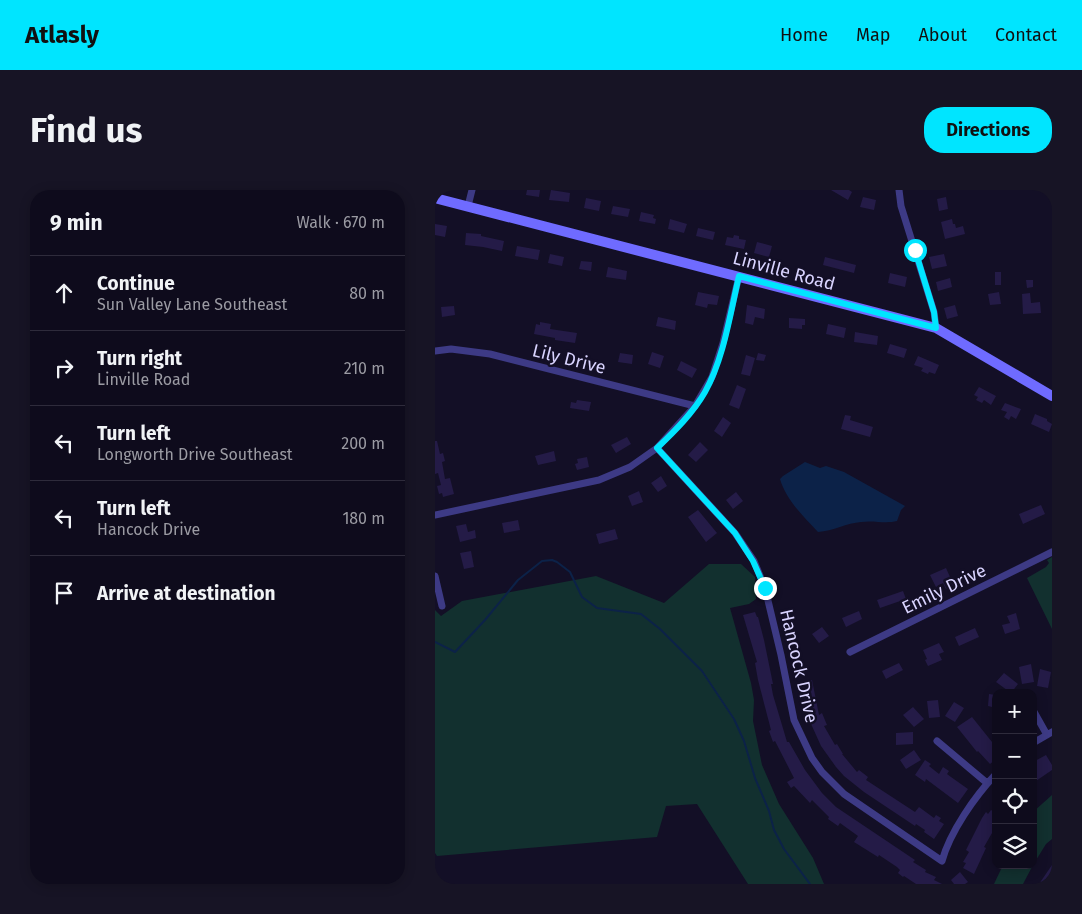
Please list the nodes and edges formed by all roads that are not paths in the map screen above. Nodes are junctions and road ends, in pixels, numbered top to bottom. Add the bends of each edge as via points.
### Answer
1 (472, 190) edge
2 (899, 190) edge
3 (435, 198) edge
4 (468, 206) junction
5 (739, 276) junction
6 (936, 328) junction
7 (435, 351) edge
8 (1052, 396) edge
9 (695, 406) junction
10 (657, 448) junction
11 (435, 515) edge
12 (1052, 552) edge
13 (435, 576) edge
14 (442, 606) dead end
15 (850, 652) dead end
16 (1037, 716) edge
17 (1049, 734) edge
18 (937, 741) dead end
19 (1037, 741) edge
20 (992, 778) edge
21 (987, 784) junction

1 - 4 street
2 - 6 street
3 - 4 main road, Linville Road
4 - 5 main road, Linville Road
5 - 6 main road, Linville Road
5 - 9 street via 712,376
6 - 8 main road, Linville Road
7 - 9 street, Lily Drive via 451,349 490,354
9 - 10 street
10 - 11 street via 629,467 599,480
10 - 21 street, Hancock Drive via 735,533 753,561 765,588 794,720 822,772 844,794 942,862 958,827
12 - 15 street, Emily Drive
13 - 14 street
16 - 17 street
17 - 19 street
18 - 21 street
20 - 21 street

